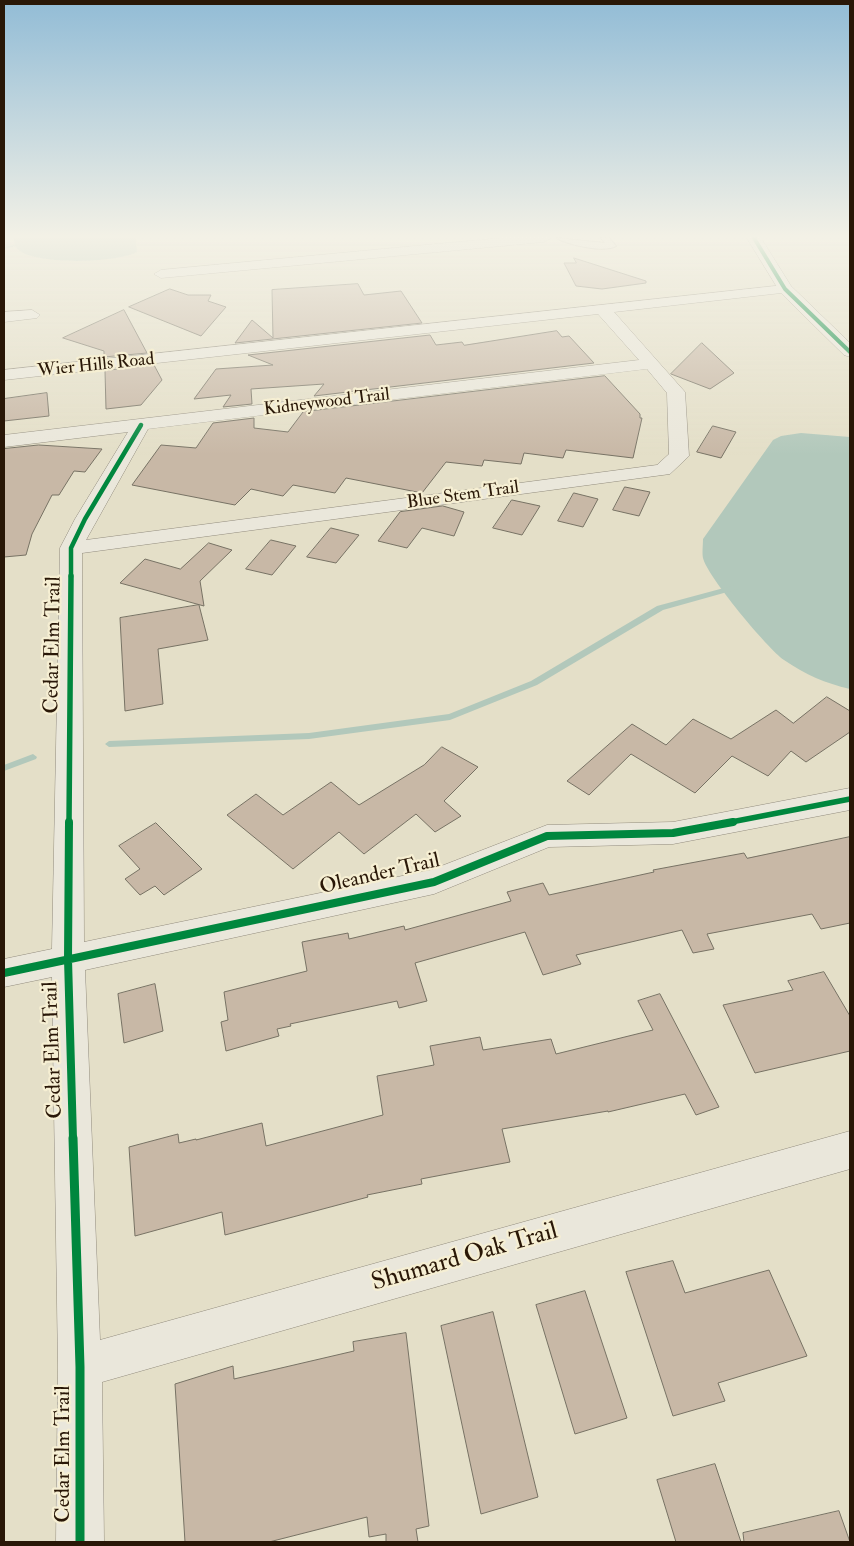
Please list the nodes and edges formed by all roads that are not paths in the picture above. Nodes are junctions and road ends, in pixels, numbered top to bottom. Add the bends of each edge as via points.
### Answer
1 (611, 310) edge
2 (806, 310) edge
3 (604, 311) junction
4 (32, 315) dead end
5 (4, 317) edge
6 (850, 352) edge
7 (650, 364) junction
8 (4, 375) edge
9 (141, 426) junction
10 (4, 441) edge
11 (71, 548) junction
12 (850, 799) edge
13 (68, 960) junction
14 (4, 973) edge
15 (850, 1150) edge
16 (80, 1367) junction
17 (80, 1542) edge

1 - 3 street, Wier Hills Road
2 - 6 street
3 - 7 street, Blue Stem Trail
3 - 8 street, Wier Hills Road
4 - 5 street
7 - 9 street, Kidneywood Trail
7 - 11 street, Blue Stem Trail via 676,392 679,456 663,470
9 - 10 street, Kidneywood Trail
9 - 11 street, Cedar Elm Trail
11 - 13 street, Cedar Elm Trail
12 - 13 street, Oleander Trail via 673,833 547,836 434,882
13 - 14 street, Oleander Trail
13 - 16 street, Cedar Elm Trail
15 - 16 street, Shumard Oak Trail
16 - 17 street, Cedar Elm Trail

